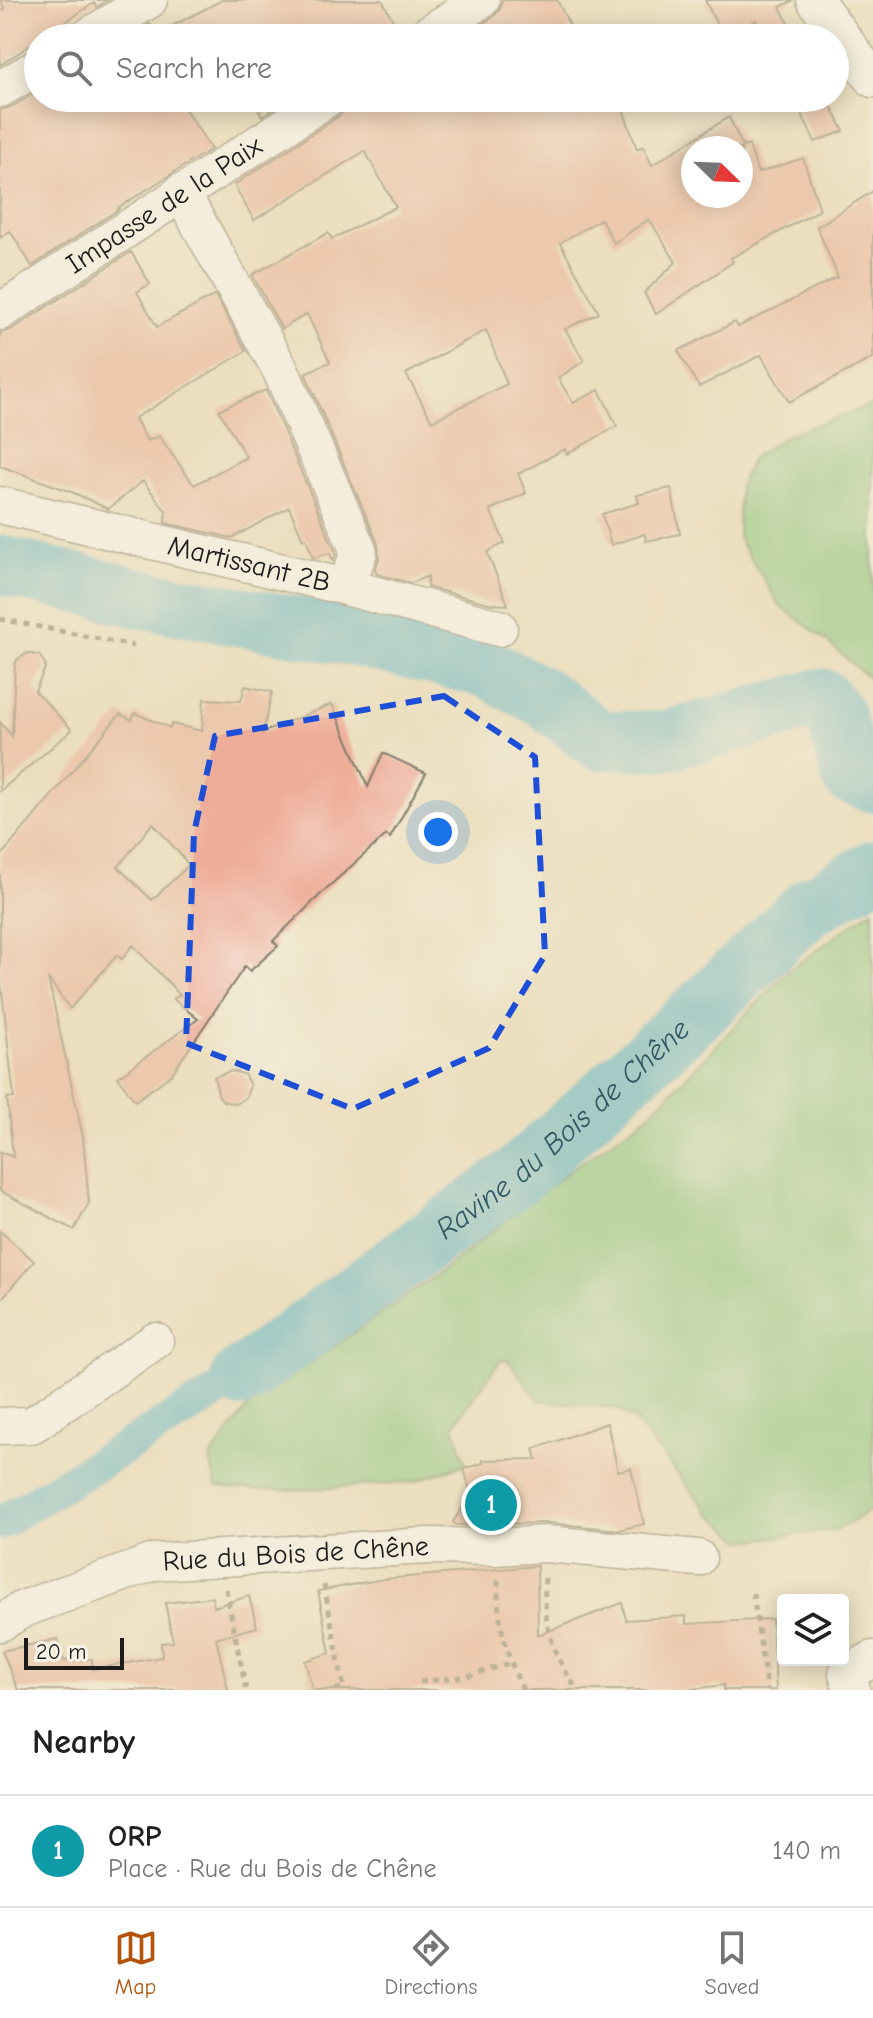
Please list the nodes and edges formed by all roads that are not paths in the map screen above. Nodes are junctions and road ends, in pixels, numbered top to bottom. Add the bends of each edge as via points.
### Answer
1 (149, 0) edge
2 (481, 0) edge
3 (815, 0) edge
4 (109, 24) edge
5 (444, 24) edge
6 (833, 24) edge
7 (849, 46) edge
8 (24, 75) edge
9 (873, 79) edge
10 (0, 89) edge
11 (306, 112) edge
12 (181, 192) junction
13 (0, 312) edge
14 (0, 505) edge
15 (346, 587) junction
16 (499, 628) dead end
17 (155, 1341) dead end
18 (0, 1426) edge
19 (698, 1558) dead end
20 (0, 1623) edge
21 (873, 1659) edge
22 (852, 1690) edge

1 - 4 street
2 - 5 street
3 - 6 street
7 - 9 street
8 - 10 street
11 - 12 street, Impasse de la Paix
12 - 13 street, Impasse de la Paix
12 - 15 street via 281,371 359,552
14 - 15 street, Martissant 2B
15 - 16 street, Martissant 2B
17 - 18 street via 32,1425
19 - 20 street, Rue du Bois de Chêne via 547,1544 154,1562 23,1609
21 - 22 street via 847,1673

